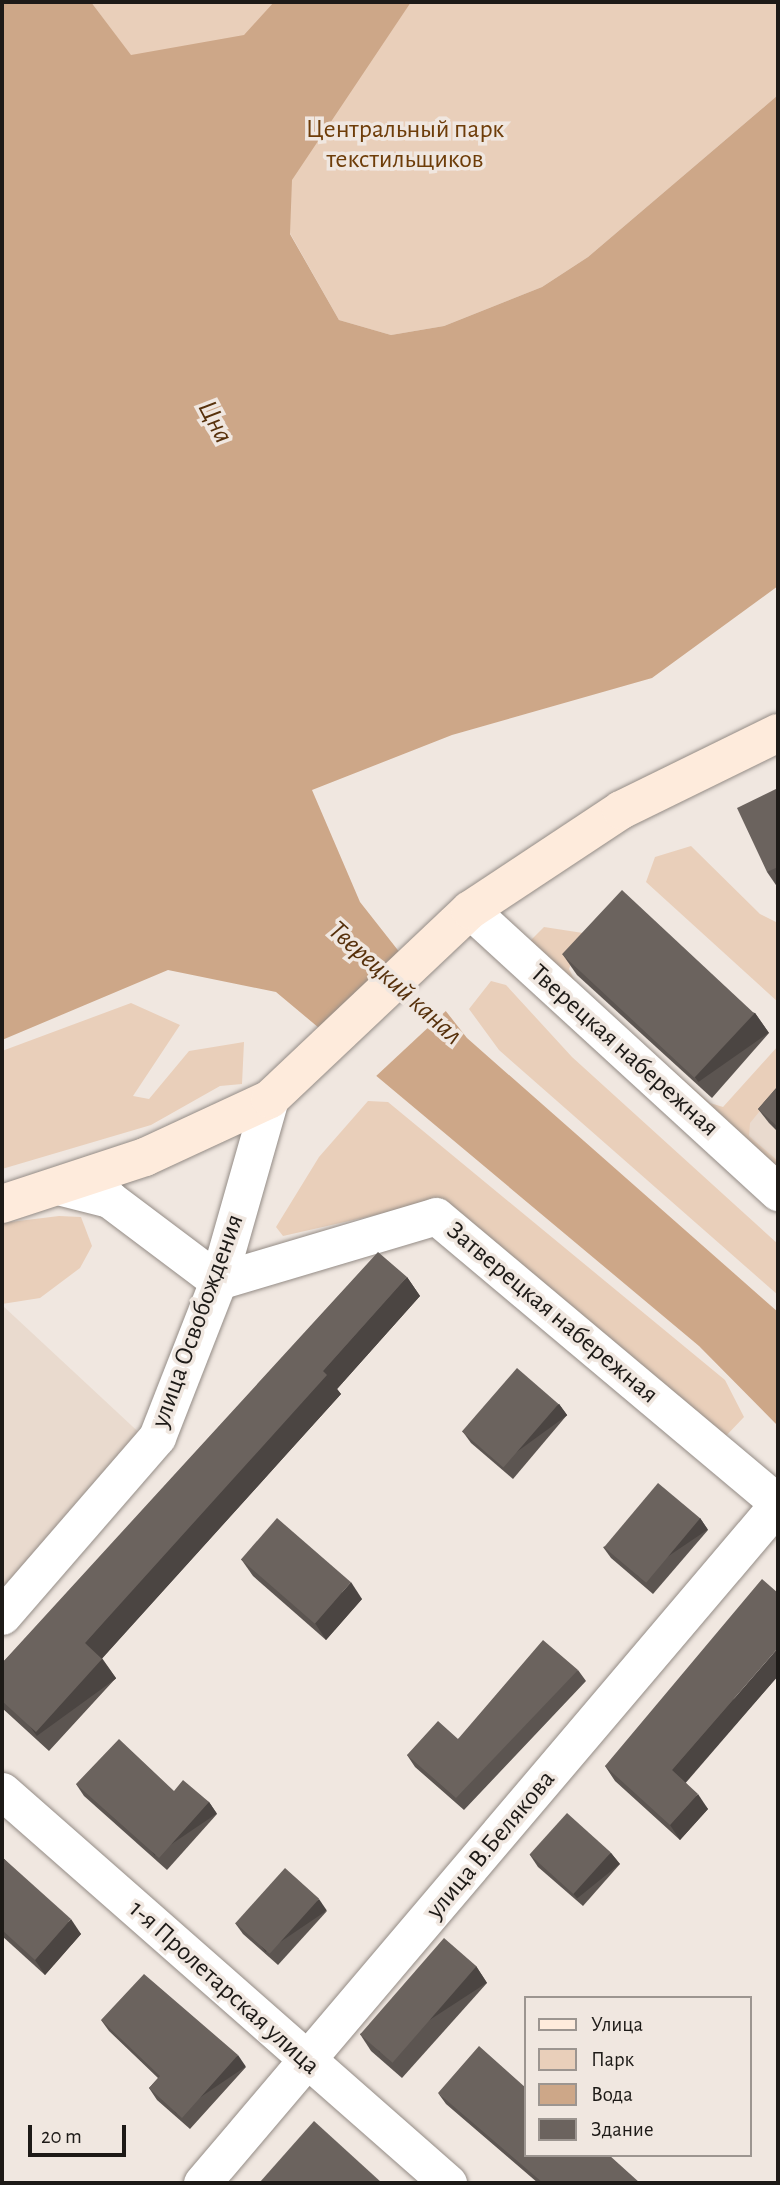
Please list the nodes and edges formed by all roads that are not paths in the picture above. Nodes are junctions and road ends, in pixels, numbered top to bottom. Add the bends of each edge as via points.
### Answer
1 (778, 733) edge
2 (470, 910) junction
3 (270, 1099) junction
4 (62, 1188) junction
5 (778, 1192) edge
6 (2, 1204) edge
7 (218, 1280) junction
8 (778, 1503) edge
9 (2, 1616) edge
10 (2, 1791) edge
11 (307, 2063) junction
12 (202, 2183) edge
13 (448, 2183) edge

1 - 2 main road via 621,810
2 - 3 main road
2 - 5 street, Тверецкая набережная
3 - 4 main road via 200,1136
3 - 7 street, улица Освобождения
4 - 6 main road
4 - 7 street via 109,1199
7 - 8 street, Затверецкая набережная via 436,1216
7 - 9 street, улица Освобождения via 157,1437
8 - 11 street, улица В.Белякова
10 - 11 street, 1-я Пролетарская улица
11 - 12 street, улица В.Белякова
11 - 13 street, 1-я Пролетарская улица

